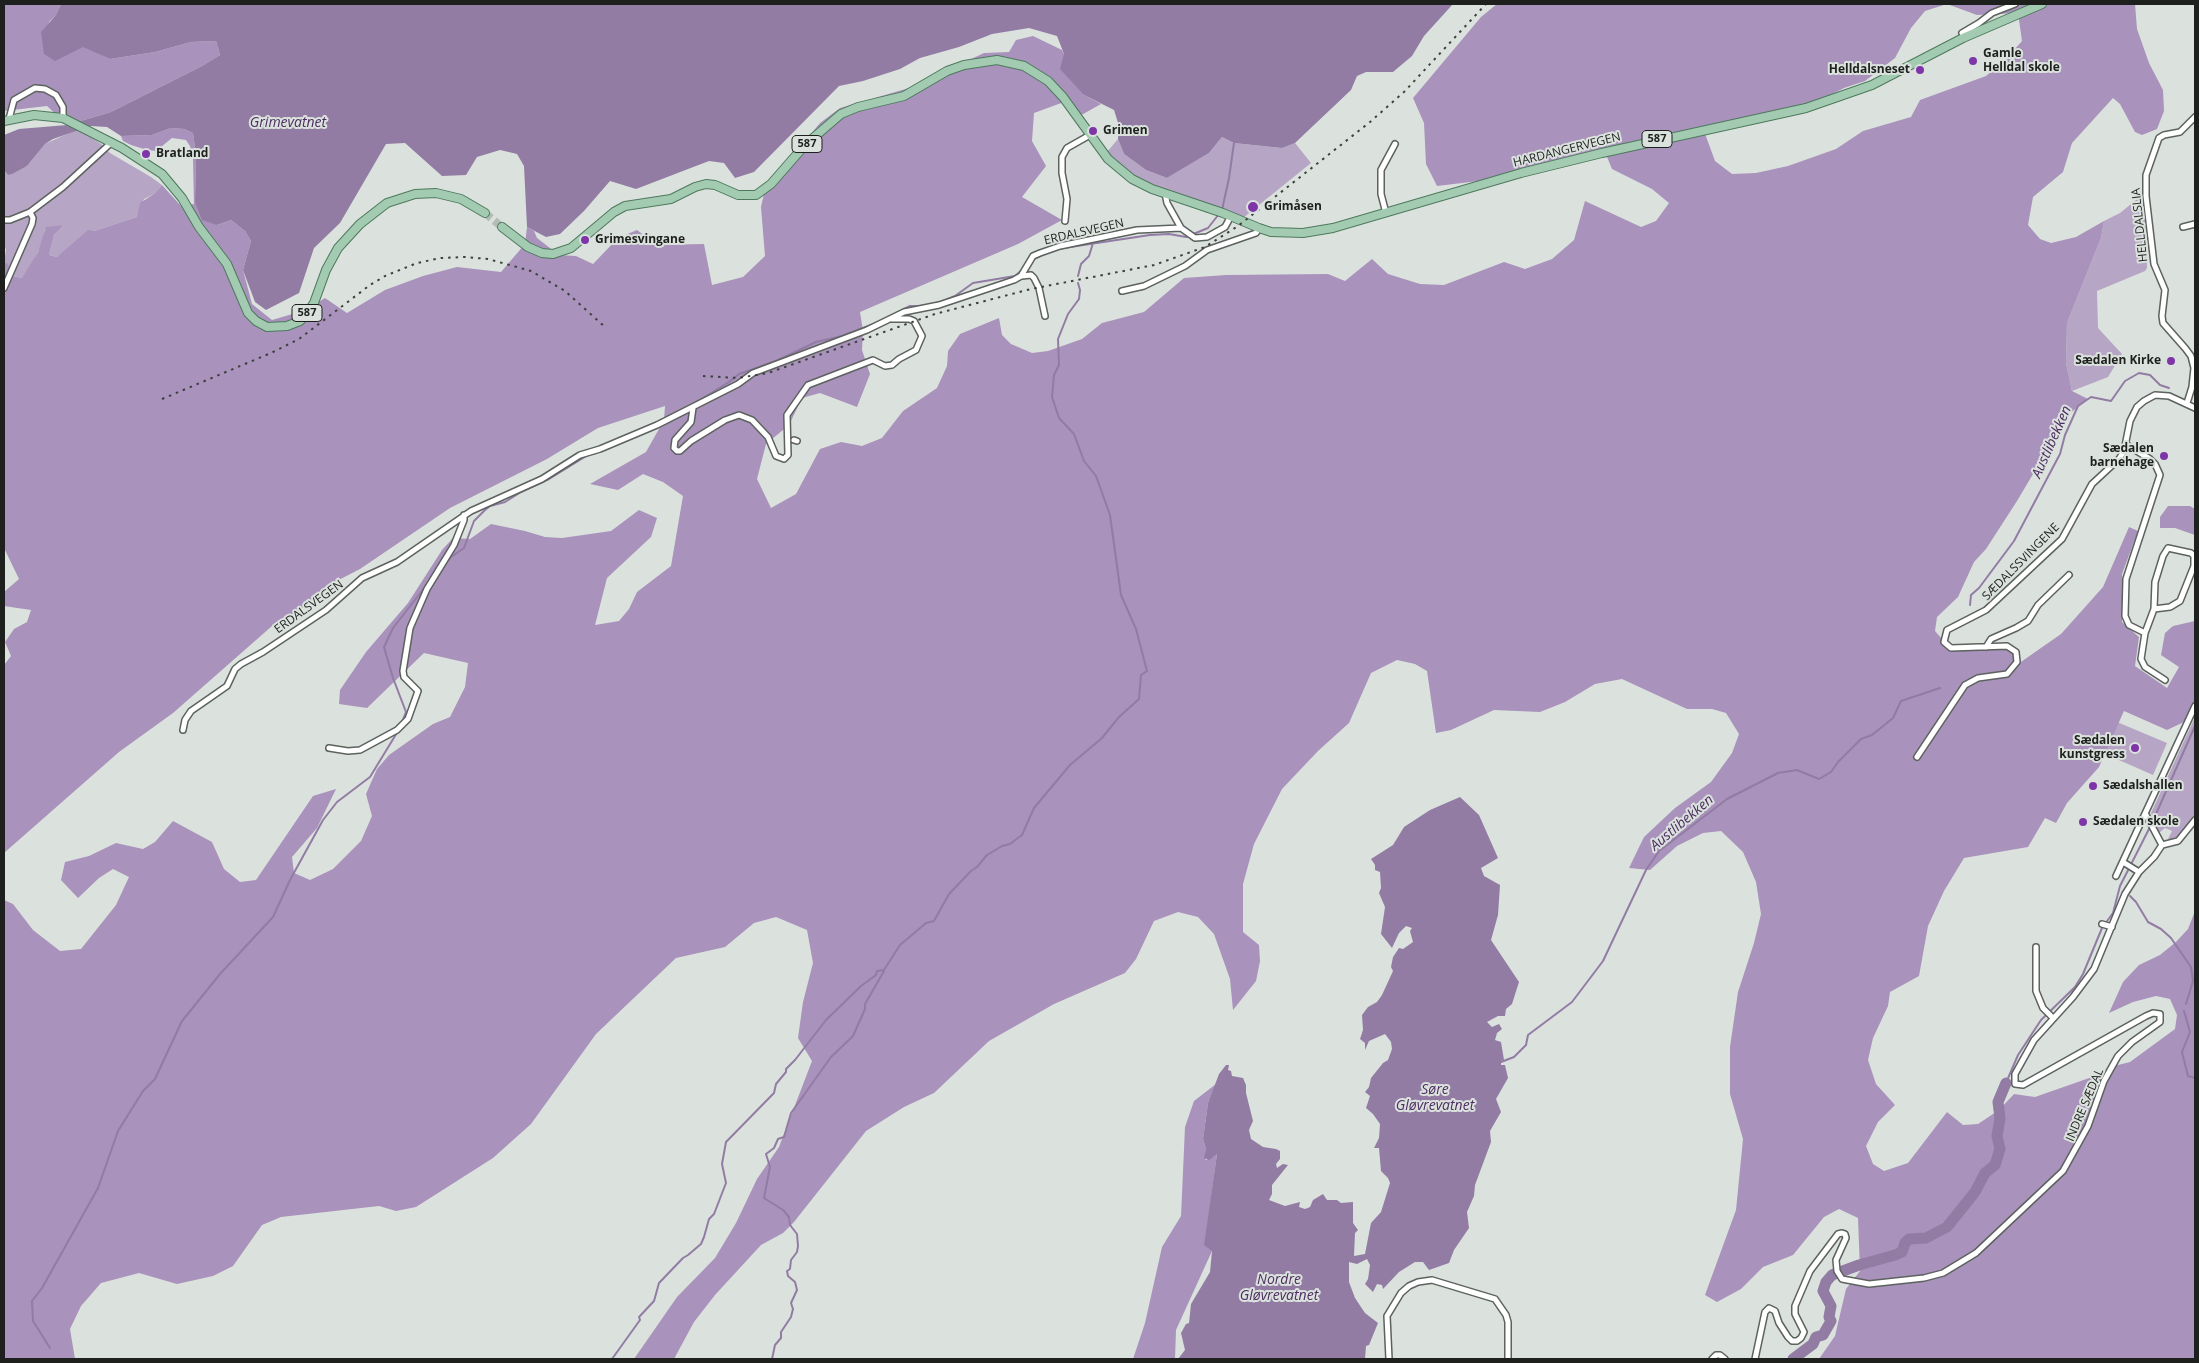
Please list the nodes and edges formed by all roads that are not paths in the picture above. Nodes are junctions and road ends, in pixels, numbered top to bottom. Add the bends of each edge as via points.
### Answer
1 (2015, 4) edge
2 (2042, 4) edge
3 (1998, 10) junction
4 (2003, 21) junction
5 (1962, 33) dead end
6 (2195, 117) edge
7 (6, 120) edge
8 (66, 120) junction
9 (1090, 135) junction
10 (112, 142) junction
11 (1395, 144) dead end
12 (1165, 193) junction
13 (30, 212) junction
14 (485, 213) tunnel mouth
15 (1223, 213) junction
16 (1386, 213) junction
17 (4, 220) edge
18 (1065, 221) dead end
19 (2195, 224) edge
20 (502, 227) tunnel mouth
21 (1181, 228) junction
22 (1259, 228) junction
23 (2183, 228) dead end
24 (1021, 276) junction
25 (4, 288) edge
26 (1122, 291) dead end
27 (1045, 316) dead end
28 (891, 319) junction
29 (2186, 402) junction
30 (693, 408) junction
31 (2195, 408) edge
32 (2127, 446) junction
33 (464, 515) junction
34 (2069, 575) dead end
35 (2154, 609) junction
36 (2145, 633) junction
37 (1986, 647) junction
38 (2164, 680) dead end
39 (2195, 706) edge
40 (184, 730) dead end
41 (329, 748) dead end
42 (1917, 757) dead end
43 (2146, 815) junction
44 (2195, 820) edge
45 (2162, 845) junction
46 (2125, 863) junction
47 (2137, 870) junction
48 (2116, 876) dead end
49 (2036, 947) dead end
50 (2049, 1015) junction
51 (1389, 1359) edge
52 (1508, 1359) edge
53 (1712, 1359) edge
54 (1725, 1359) edge
55 (1755, 1359) edge

1 - 3 street
2 - 4 main road, HARDANGERVEGEN / 587
3 - 4 street
3 - 5 street
4 - 16 main road, HARDANGERVEGEN / 587 via 1872,85 1806,108 1521,173
6 - 29 street, HELLDALSLIA via 2180,132 2159,138 2146,175 2154,264 2165,290 2163,323 2191,356 2194,368
7 - 8 main road, 587 via 34,115
7 - 8 street via 14,100 36,88 56,95
8 - 10 main road, 587
9 - 12 main road, HARDANGERVEGEN / 587 via 1124,173
9 - 18 street via 1067,148 1062,157 1067,199
9 - 20 main road, HARDANGERVEGEN / 587 via 1059,93 1039,75 1016,63 997,60 976,62 947,71 894,100 841,114 756,195 738,195 706,184 671,198 625,206 571,248 554,254 528,247
10 - 13 street
10 - 14 main road, 587 via 149,164 173,186 227,264 248,313 267,327 287,326 305,316 338,248 386,203 415,194 436,193 461,199
11 - 16 street via 1381,170 1381,194
12 - 15 main road, HARDANGERVEGEN / 587
12 - 21 street via 1167,204
13 - 17 street
13 - 25 street via 32,224
15 - 21 street via 1225,227 1207,237 1191,237
15 - 22 main road, HARDANGERVEGEN / 587
16 - 22 main road, HARDANGERVEGEN / 587 via 1303,233 1271,232
19 - 23 street
21 - 24 street, ERDALSVEGEN via 1137,230 1060,246 1033,256
22 - 26 street via 1256,233 1207,250 1185,266 1144,286
24 - 27 street via 1031,275 1034,278
24 - 28 street, ERDALSVEGEN via 939,305 910,310
28 - 30 street, ERDALSVEGEN via 753,373
28 - 30 street, ERDALSVEGEN via 909,318 914,321 922,336 916,350 892,365 885,366 873,360 808,385 787,414 788,456 784,459 776,456 770,440 752,420 739,415 725,420 678,451 674,448 675,440 691,422
29 - 31 street, SÆDALSSVINGENE
29 - 32 street, SÆDALSSVINGENE via 2162,395 2144,401 2130,421
30 - 33 street, ERDALSVEGEN via 580,455 542,479
32 - 36 street via 2150,459 2160,475 2126,579 2125,616 2129,625
32 - 37 street, SÆDALSSVINGENE via 2119,460 2092,484 2062,538 1986,610 1950,628 1944,637 1944,642 1951,648
33 - 40 street, ERDALSVEGEN via 398,562 362,578 326,610 241,664 226,686 191,711 185,720
33 - 41 street via 454,545 427,589 410,628 403,671 418,694 408,719 397,730 360,750
34 - 37 street via 2038,605 2028,621 1991,639
35 - 35 street via 2170,607 2180,601 2194,566 2191,553 2172,548 2165,551 2155,582
35 - 36 street
36 - 38 street via 2142,664
37 - 42 street, SÆDALSSVINGENE via 2000,645 2013,649 2018,657 2015,667 2007,674 1978,678 1965,685
39 - 43 street
43 - 45 street
43 - 46 street
44 - 45 street, INDRE SÆDAL via 2178,841
45 - 47 street, INDRE SÆDAL via 2154,857
46 - 47 street
46 - 48 street
47 - 50 street, INDRE SÆDAL via 2107,926 2098,959 2088,978 2073,997
49 - 50 street via 2035,984 2038,998
50 - 55 street, INDRE SÆDAL via 2020,1063 2014,1078 2017,1086 2153,1012 2161,1017 2160,1022 2118,1056 2104,1081 2088,1126 2064,1171 1976,1253 1943,1273 1869,1284 1842,1279 1837,1273 1836,1260 1846,1238 1842,1233 1819,1257 1798,1296 1795,1314 1804,1332 1802,1338 1792,1341 1778,1323 1775,1311 1769,1308 1765,1312
51 - 52 street via 1386,1322 1390,1310 1409,1286 1432,1280 1495,1299 1508,1322
53 - 54 street via 1720,1355

